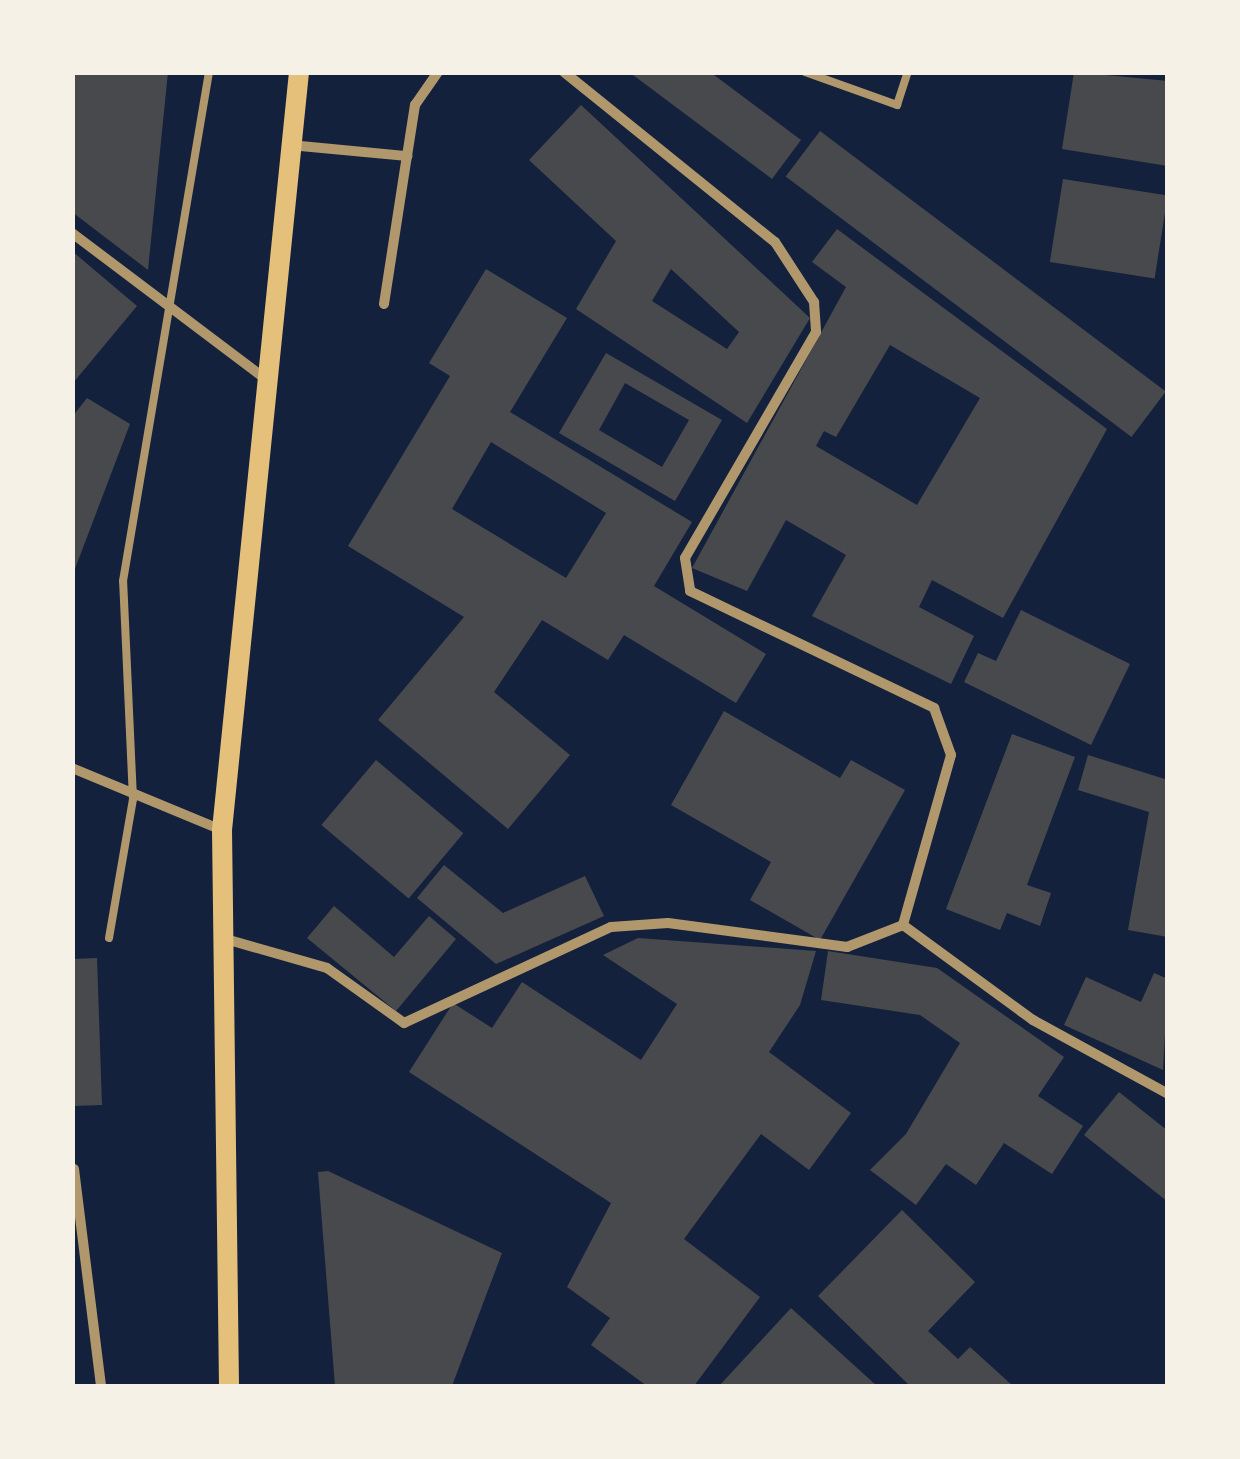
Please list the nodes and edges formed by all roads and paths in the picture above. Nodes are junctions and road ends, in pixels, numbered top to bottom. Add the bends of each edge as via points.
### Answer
1 (209, 72) edge
2 (299, 72) edge
3 (438, 72) edge
4 (564, 72) edge
5 (805, 72) edge
6 (908, 72) edge
7 (288, 145) junction
8 (407, 156) junction
9 (72, 233) edge
10 (384, 304) dead end
11 (172, 310) junction
12 (266, 379) junction
13 (72, 768) edge
14 (133, 798) junction
15 (222, 830) junction
16 (903, 925) junction
17 (109, 938) dead end
18 (221, 938) junction
19 (1168, 1094) edge
20 (74, 1169) edge
21 (101, 1386) edge
22 (229, 1386) edge

1 - 11 lane
2 - 7 main road
3 - 8 street via 415,105
4 - 16 street via 802,270 816,332 685,558 683,578 708,607 934,708 951,755
5 - 6 lane via 896,105
7 - 8 street
7 - 12 main road
8 - 10 street
9 - 11 street
11 - 12 street
11 - 14 lane via 124,581
12 - 15 main road
13 - 14 street
14 - 15 street
14 - 17 lane
15 - 18 main road
16 - 18 street via 847,947 668,923 611,927 404,1022 327,968
16 - 19 street via 1032,1020
18 - 22 main road
20 - 21 street

